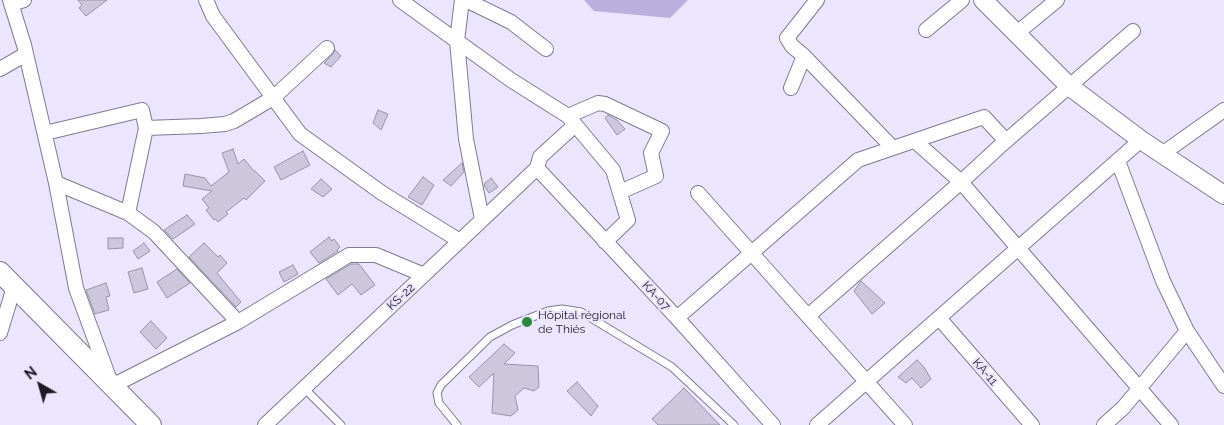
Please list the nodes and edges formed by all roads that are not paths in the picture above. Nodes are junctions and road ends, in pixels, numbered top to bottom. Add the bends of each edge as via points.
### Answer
1 (206, 0) edge
2 (400, 0) edge
3 (462, 0) edge
4 (466, 0) edge
5 (817, 0) edge
6 (962, 0) edge
7 (982, 0) edge
8 (1057, 0) edge
9 (15, 1) edge
10 (926, 30) dead end
11 (1133, 31) dead end
12 (1017, 33) junction
13 (457, 41) junction
14 (327, 48) dead end
15 (546, 49) dead end
16 (26, 54) junction
17 (804, 56) junction
18 (0, 69) edge
19 (1069, 86) junction
20 (791, 88) dead end
21 (273, 98) junction
22 (1224, 110) edge
23 (571, 120) junction
24 (146, 128) junction
25 (45, 133) junction
26 (915, 140) junction
27 (1141, 140) junction
28 (1006, 141) junction
29 (893, 148) junction
30 (1162, 154) junction
31 (1118, 161) junction
32 (536, 168) junction
33 (961, 182) junction
34 (56, 183) junction
35 (1222, 191) edge
36 (620, 192) junction
37 (698, 193) dead end
38 (128, 213) junction
39 (482, 219) junction
40 (460, 241) junction
41 (605, 242) junction
42 (1018, 249) junction
43 (751, 253) junction
44 (0, 272) edge
45 (424, 274) junction
46 (14, 287) junction
47 (808, 316) junction
48 (677, 318) junction
49 (939, 318) junction
50 (238, 322) junction
51 (1187, 331) junction
52 (0, 333) edge
53 (866, 382) junction
54 (112, 386) junction
55 (1224, 386) edge
56 (304, 388) junction
57 (1140, 388) junction
58 (151, 425) edge
59 (265, 425) edge
60 (341, 425) edge
61 (457, 425) edge
62 (734, 425) edge
63 (773, 425) edge
64 (817, 425) edge
65 (905, 425) edge
66 (1032, 425) edge
67 (1104, 425) edge
68 (1171, 425) edge

1 - 21 street via 213,16
2 - 13 street
3 - 13 street
4 - 15 street via 511,22
5 - 17 street via 787,38
6 - 10 street
7 - 12 street
8 - 12 street
9 - 16 street
11 - 19 street
12 - 19 street
13 - 23 street
13 - 39 street via 466,139
14 - 21 street
16 - 18 street
16 - 25 street
17 - 20 street
17 - 29 street
19 - 27 street
19 - 28 street
21 - 24 street via 225,124
21 - 40 street via 300,134 382,193
22 - 30 street
23 - 32 street, KS-22 via 540,157
23 - 36 street via 612,170
23 - 36 street, KS-22 via 598,103 662,131 651,153 656,176
24 - 25 street via 142,110
24 - 38 street
25 - 34 street
26 - 28 street via 984,117
26 - 29 street
26 - 33 street
27 - 30 street
27 - 31 street
28 - 33 street
29 - 43 street via 858,160
30 - 35 street
31 - 42 street
31 - 51 street via 1163,281
32 - 39 street, KS-22
32 - 41 street, KA-07
33 - 42 street
33 - 47 street
34 - 38 street
34 - 54 street via 76,288
36 - 41 street via 628,220
37 - 43 street
38 - 50 street via 154,232
39 - 40 street, KS-22
40 - 45 street, KS-22
41 - 48 street, KA-07
42 - 49 street
42 - 57 street
43 - 47 street
43 - 48 street
44 - 46 main road
45 - 50 street via 376,255 349,255
45 - 56 street, KS-22
46 - 52 street
46 - 54 main road
47 - 53 street
48 - 63 street, KA-07
49 - 53 street
49 - 66 street, KA-11
50 - 54 street
51 - 55 street
51 - 57 street
53 - 64 street
53 - 65 street
54 - 58 main road
56 - 59 street, KS-22
56 - 60 lane
57 - 67 street
57 - 68 street
61 - 62 lane via 439,404 440,385 490,337 548,311 562,309 581,312 672,367

